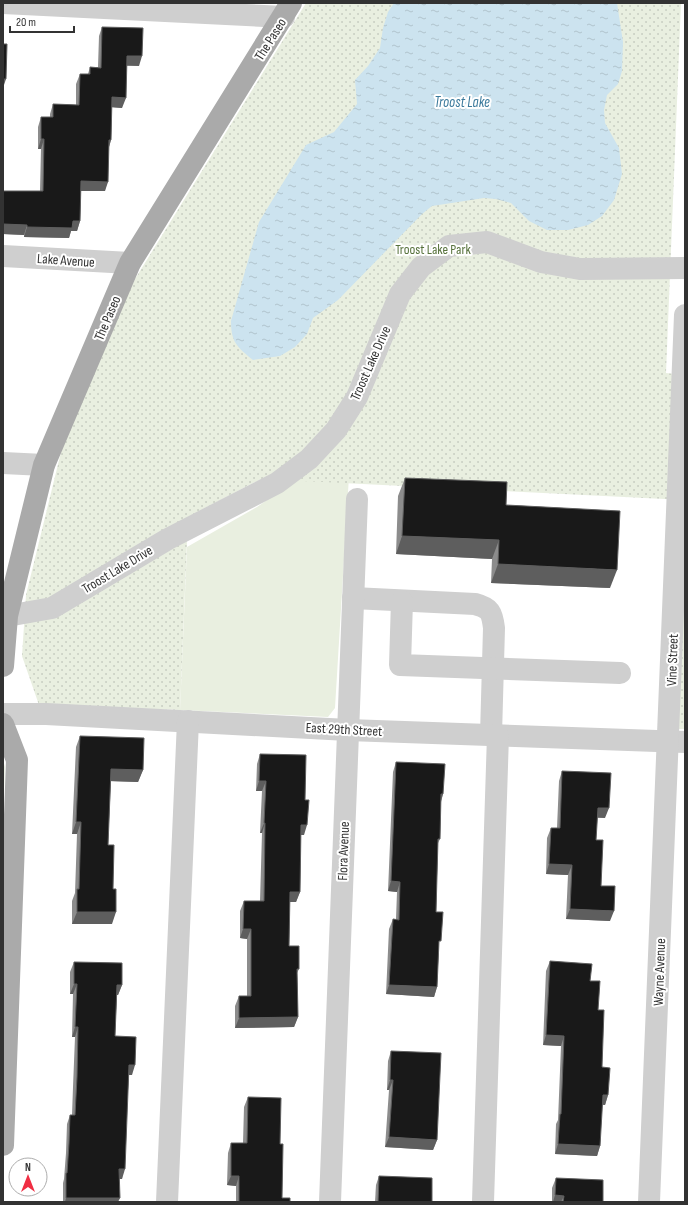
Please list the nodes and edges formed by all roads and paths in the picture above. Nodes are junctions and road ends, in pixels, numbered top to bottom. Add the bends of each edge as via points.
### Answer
1 (3, 3) edge
2 (29, 4) edge
3 (287, 10) edge
4 (3, 256) edge
5 (130, 264) junction
6 (685, 268) edge
7 (685, 315) edge
8 (683, 420) edge
9 (3, 463) edge
10 (44, 465) junction
11 (357, 499) dead end
12 (353, 598) junction
13 (402, 601) junction
14 (7, 616) junction
15 (3, 666) edge
16 (493, 668) junction
17 (620, 672) dead end
18 (3, 714) edge
19 (188, 721) junction
20 (3, 724) edge
21 (348, 730) junction
22 (494, 735) junction
23 (677, 742) edge
24 (3, 1145) edge
25 (167, 1202) edge
26 (330, 1202) edge
27 (483, 1202) edge
28 (650, 1202) edge

1 - 2 street
2 - 3 street
3 - 5 main road, The Paseo
4 - 5 street, Lake Avenue
5 - 10 main road, The Paseo
6 - 14 street, Troost Lake Drive via 580,269 541,262 487,242 449,246 421,267 400,294 357,397 336,430 309,459 277,483 168,539 52,608
7 - 8 street, Vine Street
8 - 23 street, Vine Street
9 - 10 street
10 - 14 main road, The Paseo
11 - 12 street, Flora Avenue
12 - 13 street
12 - 21 street, Flora Avenue
13 - 16 street via 475,604 487,608 493,617
13 - 16 street via 400,665
14 - 15 main road, The Paseo
16 - 17 street
16 - 22 street
18 - 19 street, East 29th Street
19 - 21 street, East 29th Street
19 - 25 street
20 - 24 main road via 17,760
21 - 22 street, East 29th Street
21 - 26 street, Flora Avenue
22 - 23 street, East 29th Street
22 - 27 street
23 - 28 street, Wayne Avenue

